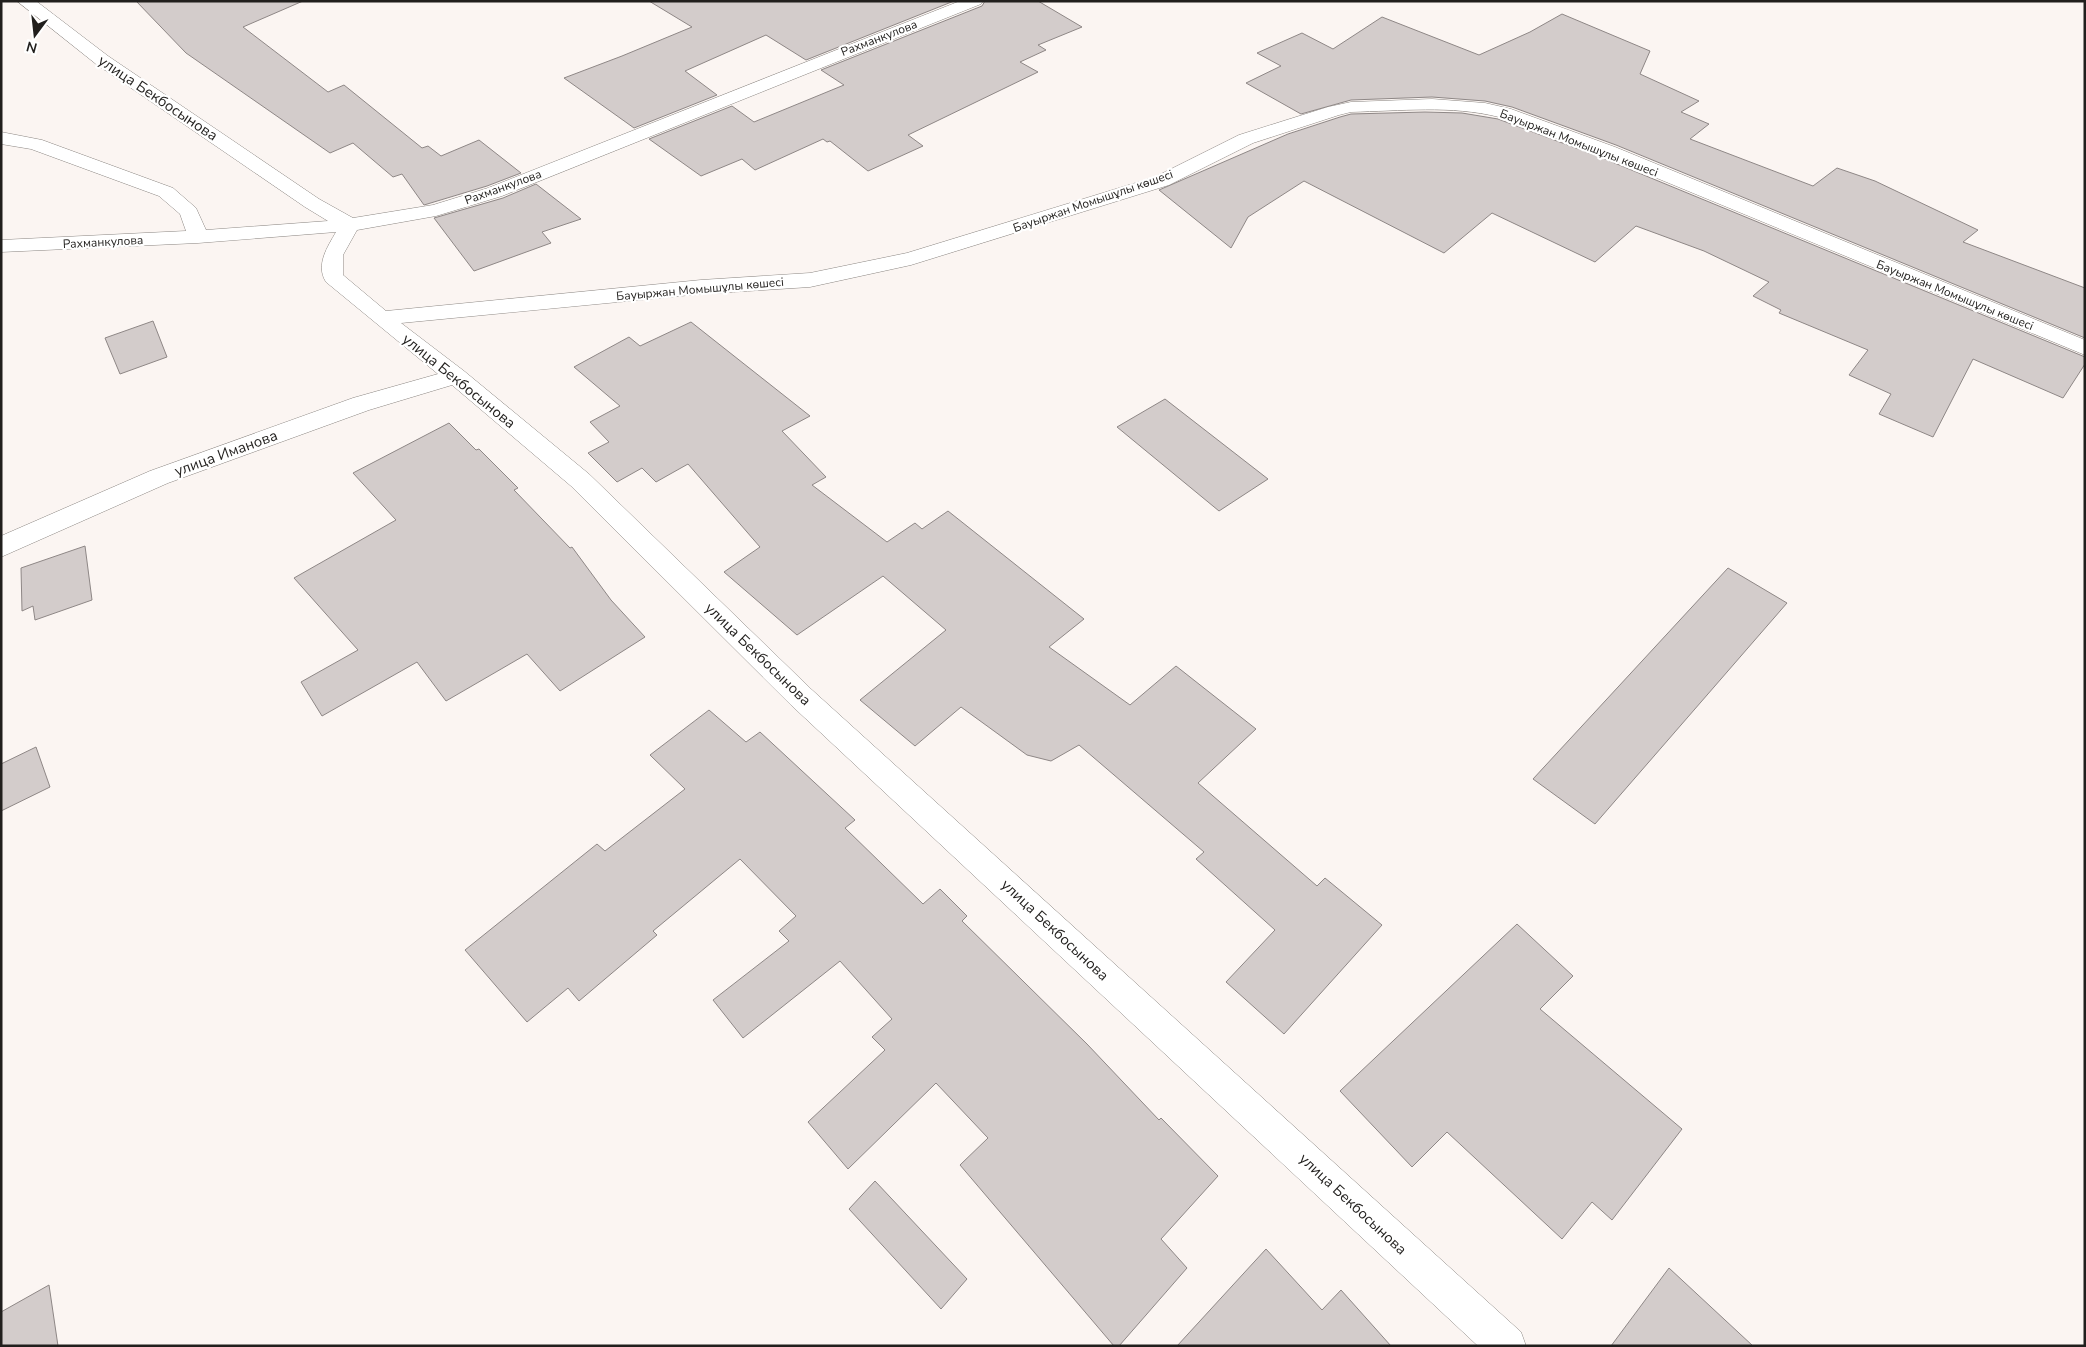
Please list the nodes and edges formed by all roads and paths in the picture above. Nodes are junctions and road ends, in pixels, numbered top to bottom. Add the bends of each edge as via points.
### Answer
1 (25, 1) edge
2 (975, 1) edge
3 (1, 138) edge
4 (350, 225) junction
5 (198, 237) junction
6 (1, 246) edge
7 (381, 318) junction
8 (2085, 348) edge
9 (456, 376) junction
10 (1, 547) edge
11 (1507, 1346) edge

1 - 4 street, улица Бекбосынова via 102,60 312,203
2 - 4 street, Рахманкулова via 495,192 436,210
3 - 5 street via 35,144 166,192 189,212
4 - 5 street, Рахманкулова
4 - 7 street, улица Бекбосынова via 333,255 333,277
5 - 6 street, Рахманкулова
7 - 8 street, Бауыржан Момышұлы көшесі via 701,287 810,280 911,260 1162,181 1246,139 1334,111 1351,107 1432,104 1498,112 1608,151
7 - 9 street, улица Бекбосынова
9 - 10 street, улица Иманова via 361,404 159,477
9 - 11 street, улица Бекбосынова via 580,480 802,697

